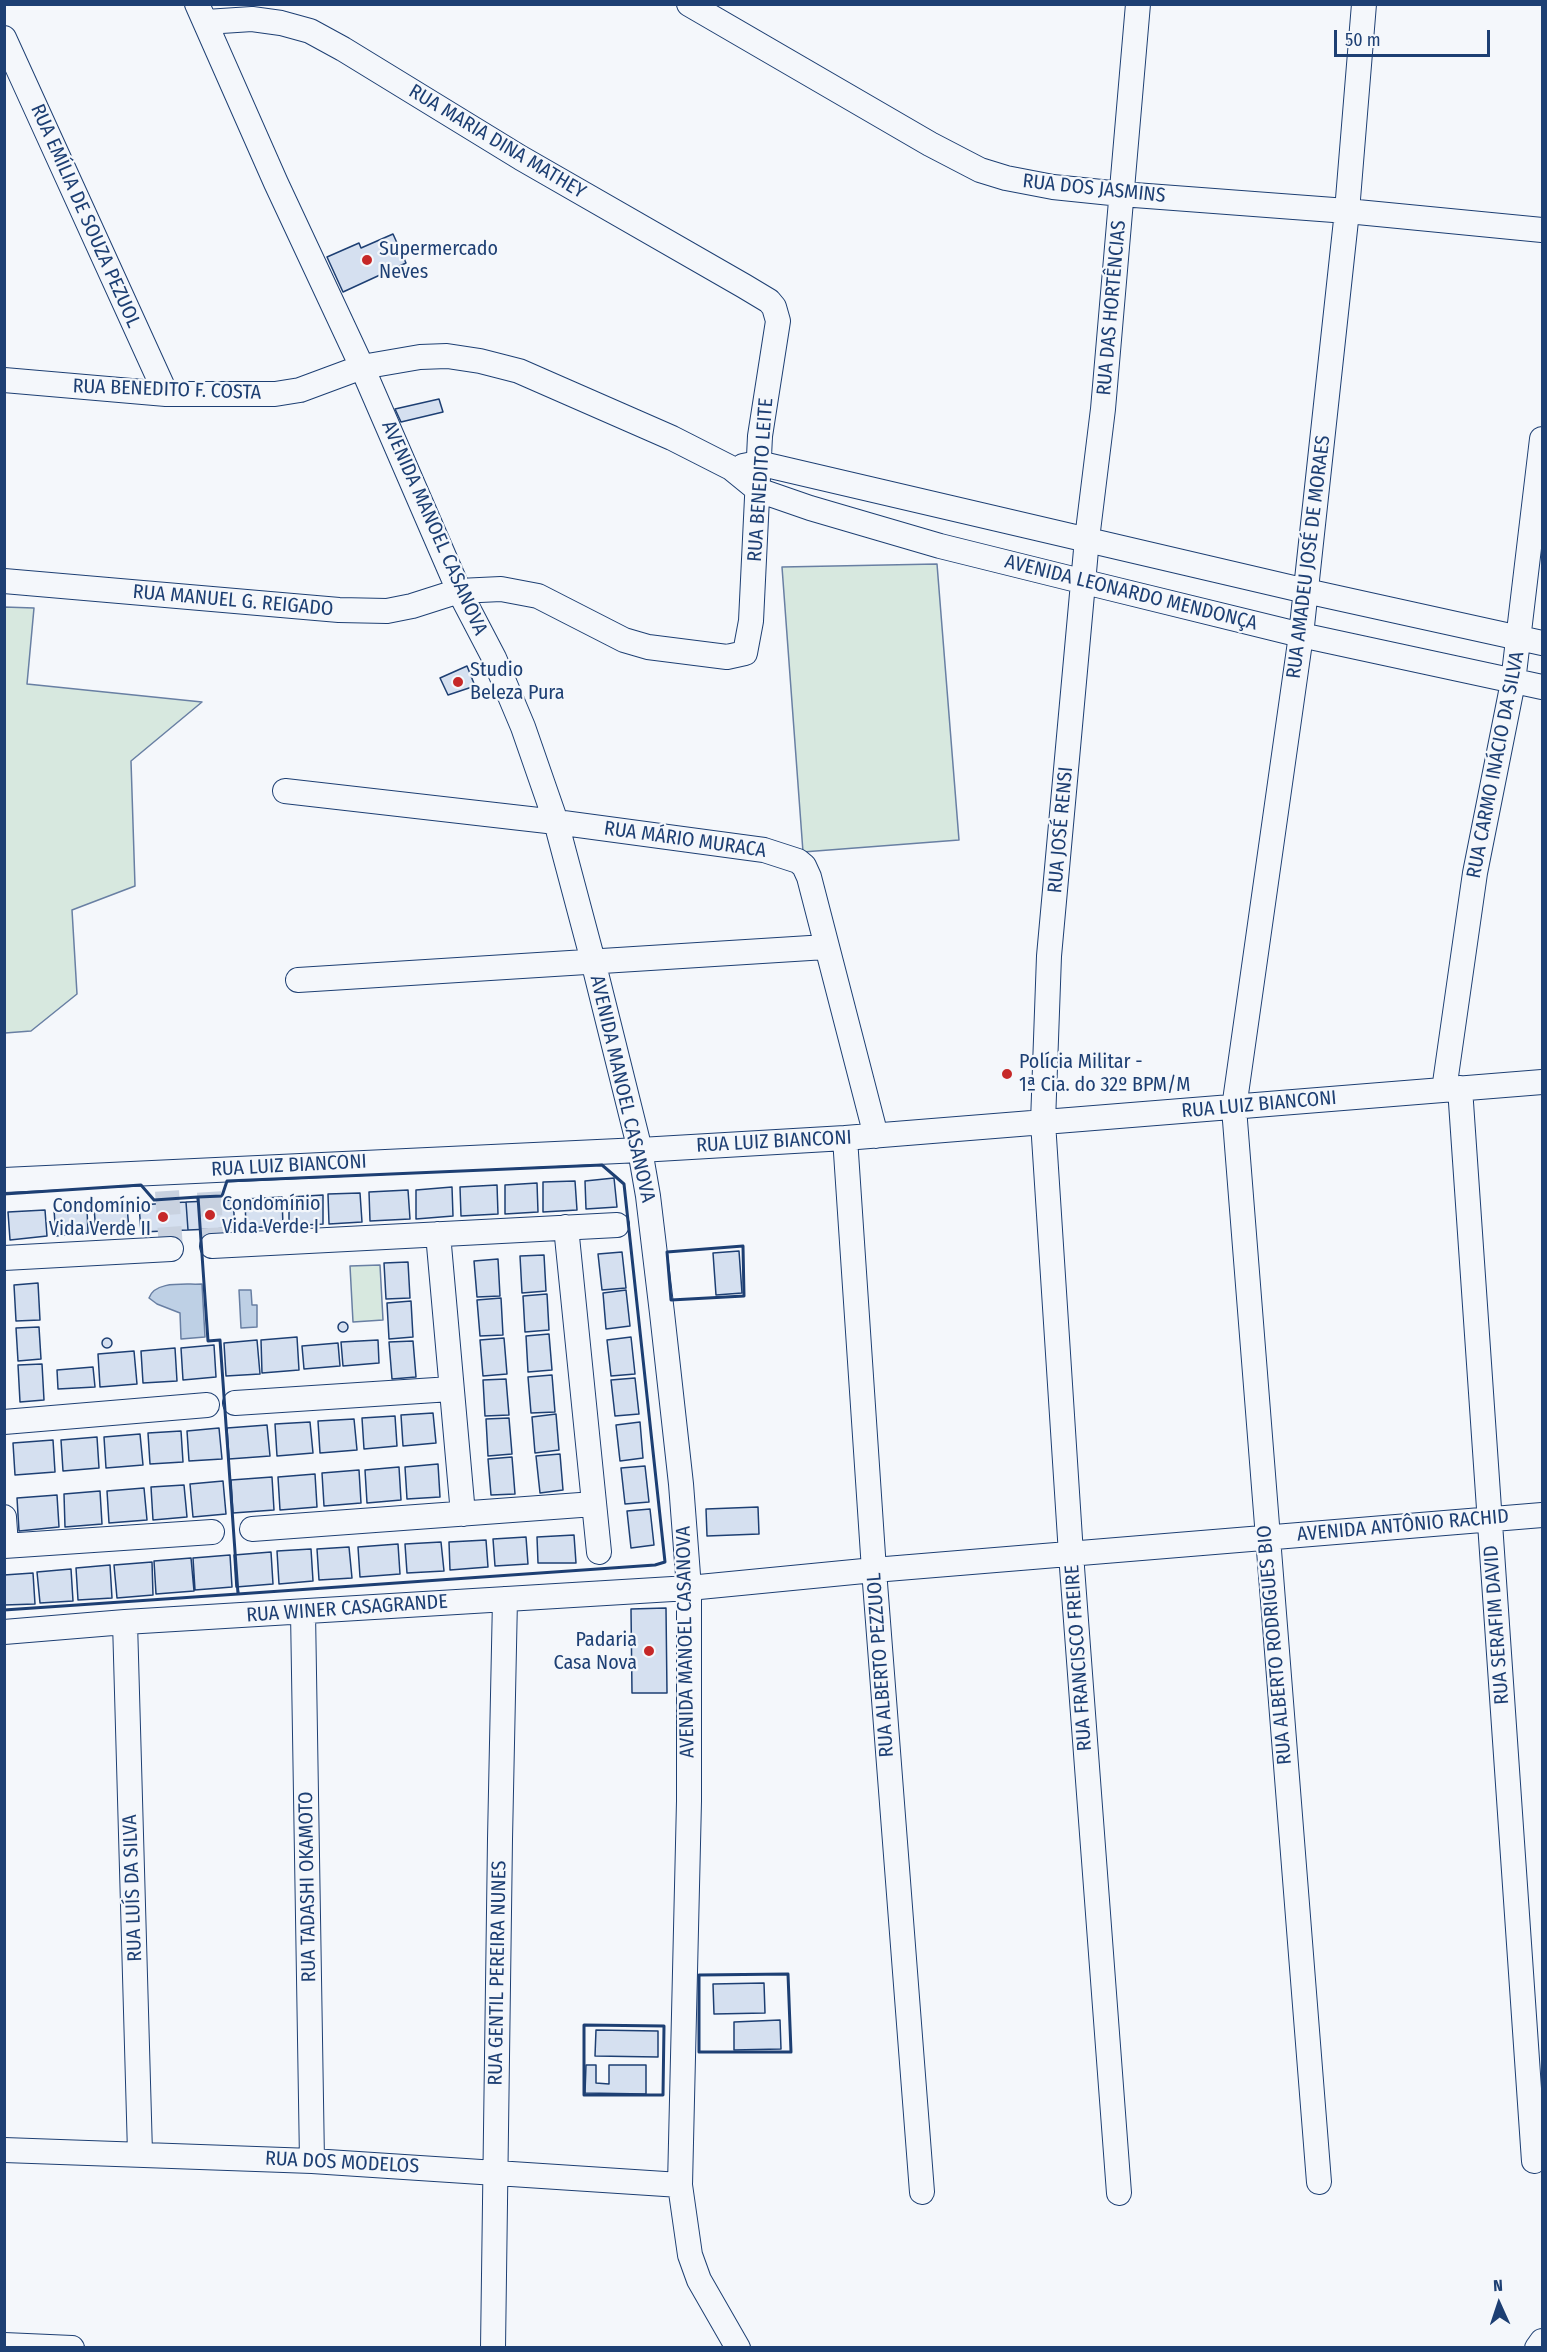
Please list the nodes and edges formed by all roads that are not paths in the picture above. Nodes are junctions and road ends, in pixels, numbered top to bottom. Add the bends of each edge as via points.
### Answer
1 (689, 4) edge
2 (1138, 4) edge
3 (1364, 4) edge
4 (202, 13) edge
5 (4, 38) edge
6 (1121, 194) junction
7 (1347, 211) junction
8 (1542, 230) edge
9 (774, 307) joint
10 (362, 367) junction
11 (4, 380) edge
12 (165, 394) junction
13 (1542, 439) edge
14 (758, 463) junction
15 (731, 468) junction
16 (758, 490) junction
17 (1088, 539) junction
18 (4, 581) edge
19 (1085, 582) junction
20 (459, 591) junction
21 (1306, 591) junction
22 (1301, 635) junction
23 (1519, 640) junction
24 (1542, 643) edge
25 (745, 653) joint
26 (1513, 682) junction
27 (1542, 687) edge
28 (285, 791) dead end
29 (556, 822) junction
30 (826, 947) junction
31 (594, 961) junction
32 (298, 980) dead end
33 (1542, 1082) edge
34 (1452, 1089) junction
35 (1234, 1108) junction
36 (1042, 1122) junction
37 (876, 1136) junction
38 (845, 1138) junction
39 (640, 1150) junction
40 (4, 1180) edge
41 (616, 1225) dead end
42 (566, 1227) junction
43 (438, 1234) junction
44 (212, 1246) dead end
45 (171, 1248) dead end
46 (4, 1258) edge
47 (451, 1389) junction
48 (235, 1403) dead end
49 (207, 1405) dead end
50 (4, 1422) edge
51 (594, 1504) junction
52 (462, 1514) junction
53 (1542, 1515) edge
54 (4, 1517) edge
55 (1490, 1519) junction
56 (252, 1529) dead end
57 (212, 1532) dead end
58 (1267, 1537) junction
59 (5, 1545) edge
60 (599, 1552) dead end
61 (1071, 1554) junction
62 (874, 1570) junction
63 (689, 1588) junction
64 (505, 1599) junction
65 (303, 1612) junction
66 (125, 1622) junction
67 (4, 1632) edge
68 (4, 2150) edge
69 (140, 2153) junction
70 (312, 2161) junction
71 (1534, 2161) dead end
72 (495, 2172) junction
73 (1319, 2182) dead end
74 (680, 2185) junction
75 (922, 2192) dead end
76 (1119, 2193) dead end
77 (1542, 2341) edge
78 (4, 2345) edge
79 (72, 2348) edge
80 (493, 2348) edge
81 (738, 2348) edge
82 (1537, 2348) edge

1 - 6 street, RUA DOS JASMINS via 980,170 1053,187
2 - 6 street, RUA DAS HORTÊNCIAS
3 - 7 street, RUA AMADEU JOSÉ DE MORAES
4 - 9 street, RUA MARIA DINA MATHEY via 310,31
4 - 10 street, AVENIDA MANOEL CASANOVA
5 - 12 street, RUA EMÍLIA DE SOUZA PEZUOL
6 - 7 street, RUA DOS JASMINS
6 - 17 street, RUA DAS HORTÊNCIAS
7 - 8 street, RUA DOS JASMINS
7 - 21 street, RUA AMADEU JOSÉ DE MORAES
9 - 14 street, RUA BENEDITO LEITE via 775,345
10 - 12 street, RUA BENEDITO F. COSTA via 300,390 275,394
10 - 15 street, AVENIDA LEONARDO MENDONÇA via 420,357 480,361 509,369 672,438
10 - 20 street, AVENIDA MANOEL CASANOVA
11 - 12 street, RUA BENEDITO F. COSTA
13 - 23 street, RUA CARMO INÁCIO DA SILVA
14 - 15 street, AVENIDA LEONARDO MENDONÇA
14 - 16 street, RUA BENEDITO LEITE
14 - 17 street, AVENIDA LEONARDO MENDONÇA
15 - 16 street, AVENIDA LEONARDO MENDONÇA
16 - 19 street, AVENIDA LEONARDO MENDONÇA via 940,546
16 - 25 street, RUA BENEDITO LEITE via 752,621
17 - 19 street, RUA JOSÉ RENSI
17 - 21 street, AVENIDA LEONARDO MENDONÇA
18 - 20 street, RUA MANUEL G. REIGADO via 339,610 387,611
19 - 22 street, AVENIDA LEONARDO MENDONÇA
19 - 36 street, RUA JOSÉ RENSI via 1049,956
20 - 25 street, RUA MANUEL G. REIGADO via 501,590 538,596 624,640 648,647 727,657
20 - 29 street, AVENIDA MANOEL CASANOVA via 523,726
21 - 22 street, RUA AMADEU JOSÉ DE MORAES
21 - 23 street, AVENIDA LEONARDO MENDONÇA
22 - 26 street, AVENIDA LEONARDO MENDONÇA
22 - 35 street, RUA AMADEU JOSÉ DE MORAES
23 - 24 street, AVENIDA LEONARDO MENDONÇA
23 - 26 street, RUA CARMO INÁCIO DA SILVA
26 - 27 street, AVENIDA LEONARDO MENDONÇA
26 - 34 street, RUA CARMO INÁCIO DA SILVA via 1475,873
28 - 29 street, RUA MÁRIO MURACA
29 - 30 street, RUA MÁRIO MURACA via 765,850 790,857 804,866 809,877
29 - 31 street, AVENIDA MANOEL CASANOVA
30 - 31 street
30 - 37 street, RUA MÁRIO MURACA
31 - 32 street
31 - 39 street, AVENIDA MANOEL CASANOVA
33 - 34 street, RUA LUIZ BIANCONI
34 - 35 street, RUA LUIZ BIANCONI
34 - 55 street, RUA SERAFIM DAVID
35 - 36 street, RUA LUIZ BIANCONI
35 - 58 street, RUA ALBERTO RODRIGUES BIO
36 - 37 street, RUA LUIZ BIANCONI
36 - 61 street, RUA FRANCISCO FREIRE
37 - 38 street, RUA LUIZ BIANCONI
38 - 39 street, RUA LUIZ BIANCONI
38 - 62 street, RUA ALBERTO PEZZUOL
39 - 40 street, RUA LUIZ BIANCONI via 208,1181
39 - 63 street, AVENIDA MANOEL CASANOVA via 662,1313
41 - 42 street
42 - 43 street
42 - 51 street
43 - 44 street
43 - 47 street
45 - 46 street
47 - 48 street
47 - 52 street
49 - 50 street
51 - 52 street
51 - 60 street
52 - 56 street
53 - 55 street, AVENIDA ANTÔNIO RACHID
54 - 59 street
55 - 58 street, AVENIDA ANTÔNIO RACHID
55 - 71 street, RUA SERAFIM DAVID
57 - 59 street
58 - 61 street, AVENIDA ANTÔNIO RACHID
58 - 73 street, RUA ALBERTO RODRIGUES BIO
61 - 62 street, AVENIDA ANTÔNIO RACHID
61 - 76 street, RUA FRANCISCO FREIRE
62 - 63 street, AVENIDA ANTÔNIO RACHID
62 - 75 street, RUA ALBERTO PEZZUOL
63 - 64 street, RUA WINER CASAGRANDE
63 - 74 street, AVENIDA MANOEL CASANOVA via 689,1812
64 - 65 street, RUA WINER CASAGRANDE
64 - 72 street, RUA GENTIL PEREIRA NUNES
65 - 66 street, RUA WINER CASAGRANDE
65 - 70 street, RUA TADASHI OKAMOTO
66 - 67 street, RUA WINER CASAGRANDE
66 - 69 street, RUA LUÍS DA SILVA
68 - 69 street, RUA DOS MODELOS
69 - 70 street, RUA DOS MODELOS
70 - 72 street, RUA DOS MODELOS
72 - 74 street, RUA DOS MODELOS
72 - 80 street, RUA GENTIL PEREIRA NUNES
74 - 81 street, AVENIDA MANOEL CASANOVA via 690,2255 699,2280
77 - 82 street
78 - 79 street

